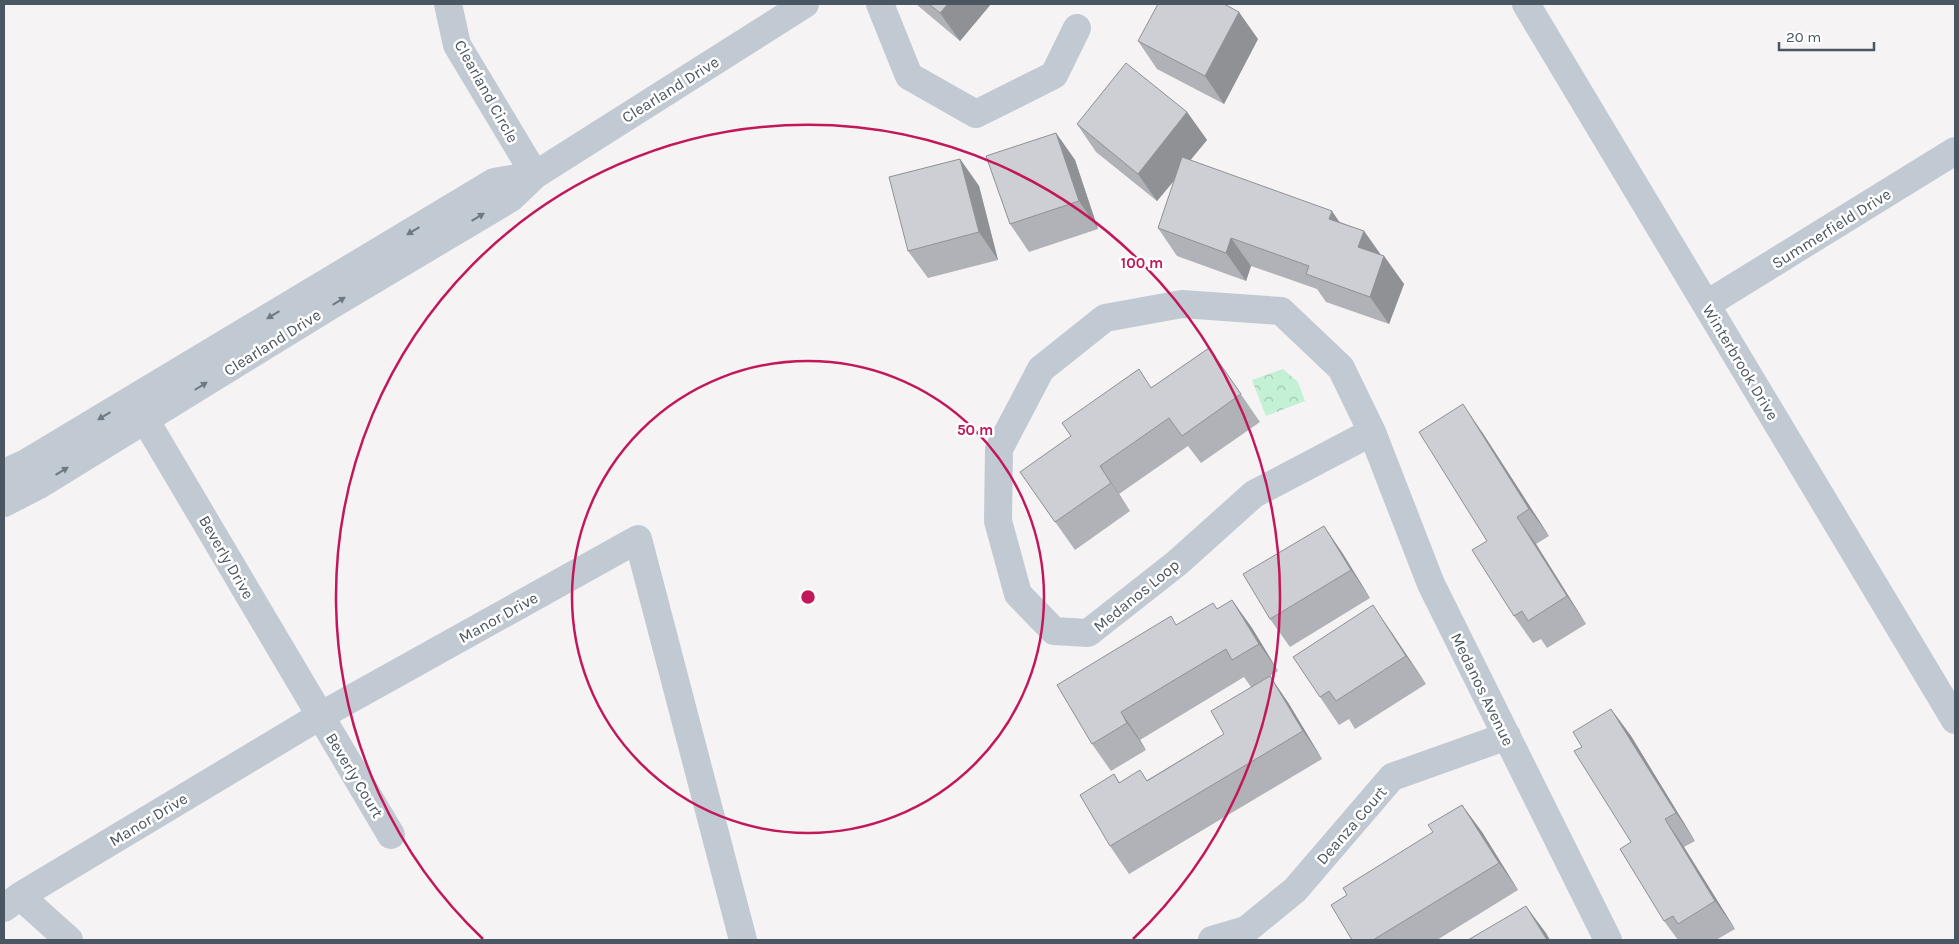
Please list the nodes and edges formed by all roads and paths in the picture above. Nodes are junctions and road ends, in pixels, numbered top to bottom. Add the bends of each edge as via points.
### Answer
1 (448, 4) edge
2 (805, 4) edge
3 (880, 4) edge
4 (1526, 4) edge
5 (1077, 28) dead end
6 (1955, 152) edge
7 (535, 175) junction
8 (1707, 304) junction
9 (140, 410) junction
10 (1372, 432) junction
11 (23, 474) edge
12 (4, 503) edge
13 (320, 716) junction
14 (1955, 720) edge
15 (1507, 736) junction
16 (391, 835) dead end
17 (12, 902) edge
18 (69, 940) edge
19 (743, 940) edge
20 (1212, 940) edge
21 (1608, 940) edge

1 - 7 street, Clearland Circle via 457,45
2 - 7 street, Clearland Drive
3 - 5 street via 909,76 976,114 1054,75
4 - 8 street, Winterbrook Drive
6 - 8 street, Summerfield Drive
7 - 9 street, Clearland Drive via 494,182
8 - 14 street, Winterbrook Drive
9 - 11 street, Clearland Drive
9 - 13 street, Beverly Drive
10 - 10 street, Medanos Loop via 1340,368 1281,312 1182,304 1106,318 1041,369 999,449 998,521 1018,594 1054,631 1088,633 1177,562 1254,494
10 - 15 street, Medanos Avenue via 1431,584
11 - 12 street, Clearland Drive
13 - 16 street, Beverly Court
13 - 17 street, Manor Drive
13 - 19 street, Manor Drive via 638,539
15 - 20 street, Deanza Court via 1392,777 1295,890 1246,930
15 - 21 street, Medanos Avenue
17 - 18 street

